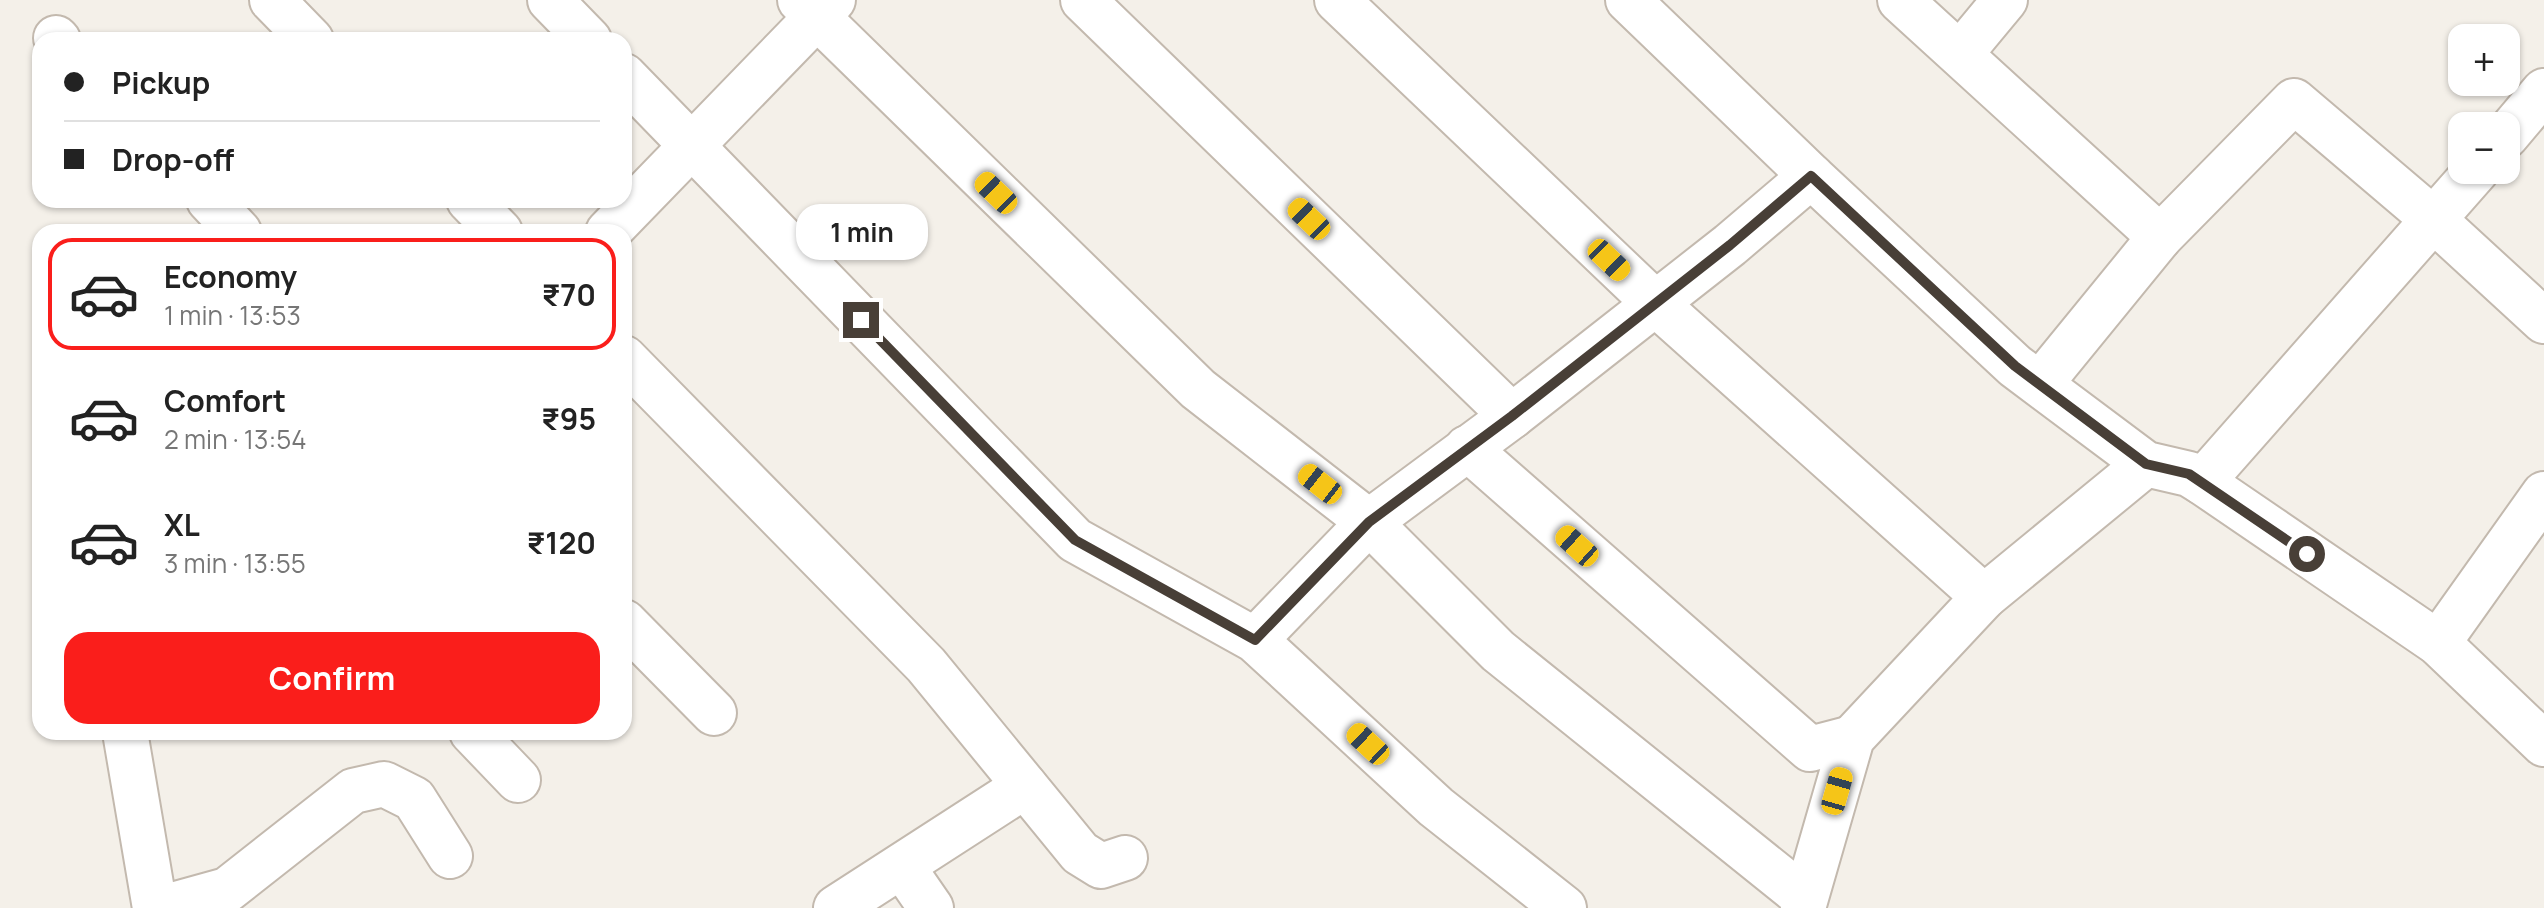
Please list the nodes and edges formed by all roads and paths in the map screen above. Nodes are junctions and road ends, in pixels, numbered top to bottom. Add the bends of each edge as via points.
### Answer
1 (272, 0) edge
2 (550, 0) edge
3 (1083, 0) edge
4 (1337, 0) edge
5 (1628, 0) edge
6 (1900, 0) edge
7 (2005, 0) edge
8 (816, 6) edge
9 (303, 32) edge
10 (581, 32) edge
11 (1961, 53) junction
12 (632, 84) edge
13 (2544, 91) edge
14 (2520, 119) edge
15 (690, 144) junction
16 (1811, 176) junction
17 (2465, 184) edge
18 (632, 206) edge
19 (216, 208) edge
20 (477, 208) edge
21 (630, 208) edge
22 (2434, 220) junction
23 (232, 224) edge
24 (492, 224) edge
25 (615, 224) edge
26 (2160, 237) junction
27 (1655, 303) junction
28 (2544, 321) edge
29 (632, 366) edge
30 (2040, 384) junction
31 (1512, 416) junction
32 (1467, 448) junction
33 (2146, 464) junction
34 (2202, 482) junction
35 (2544, 494) edge
36 (1369, 522) junction
37 (1984, 597) junction
38 (632, 630) edge
39 (1255, 640) junction
40 (2438, 643) junction
41 (714, 713) dead end
42 (1852, 738) junction
43 (126, 740) edge
44 (480, 740) edge
45 (2544, 744) edge
46 (518, 780) dead end
47 (1025, 786) junction
48 (450, 856) dead end
49 (1125, 858) dead end
50 (902, 866) junction
51 (1804, 903) edge
52 (155, 908) edge
53 (162, 908) edge
54 (836, 908) edge
55 (931, 908) edge
56 (1564, 908) edge

1 - 9 street
2 - 10 street
3 - 31 street
4 - 27 street
5 - 16 street
6 - 11 street
7 - 11 street
8 - 15 street
8 - 36 street via 1198,389
11 - 26 street
12 - 15 street
13 - 14 street
15 - 18 street
15 - 39 street via 1075,540
16 - 27 street
16 - 30 street
17 - 22 street
19 - 23 street
20 - 24 street
21 - 25 street
22 - 26 street via 2294,101
22 - 28 street
22 - 34 street
26 - 30 street
27 - 31 street
27 - 37 street
29 - 47 street via 926,665
30 - 33 street
31 - 32 street
32 - 36 street
32 - 42 street via 1810,749
33 - 34 street
33 - 37 street
34 - 40 street
35 - 40 street
36 - 39 street
36 - 51 street via 1498,651
37 - 42 street
38 - 41 street
39 - 56 street via 1436,807
40 - 45 street
42 - 51 street
43 - 52 street
44 - 46 street
47 - 49 street via 1080,853 1101,866
47 - 50 street
48 - 53 street via 414,799 384,784 353,791 227,890
50 - 54 street
50 - 55 street

